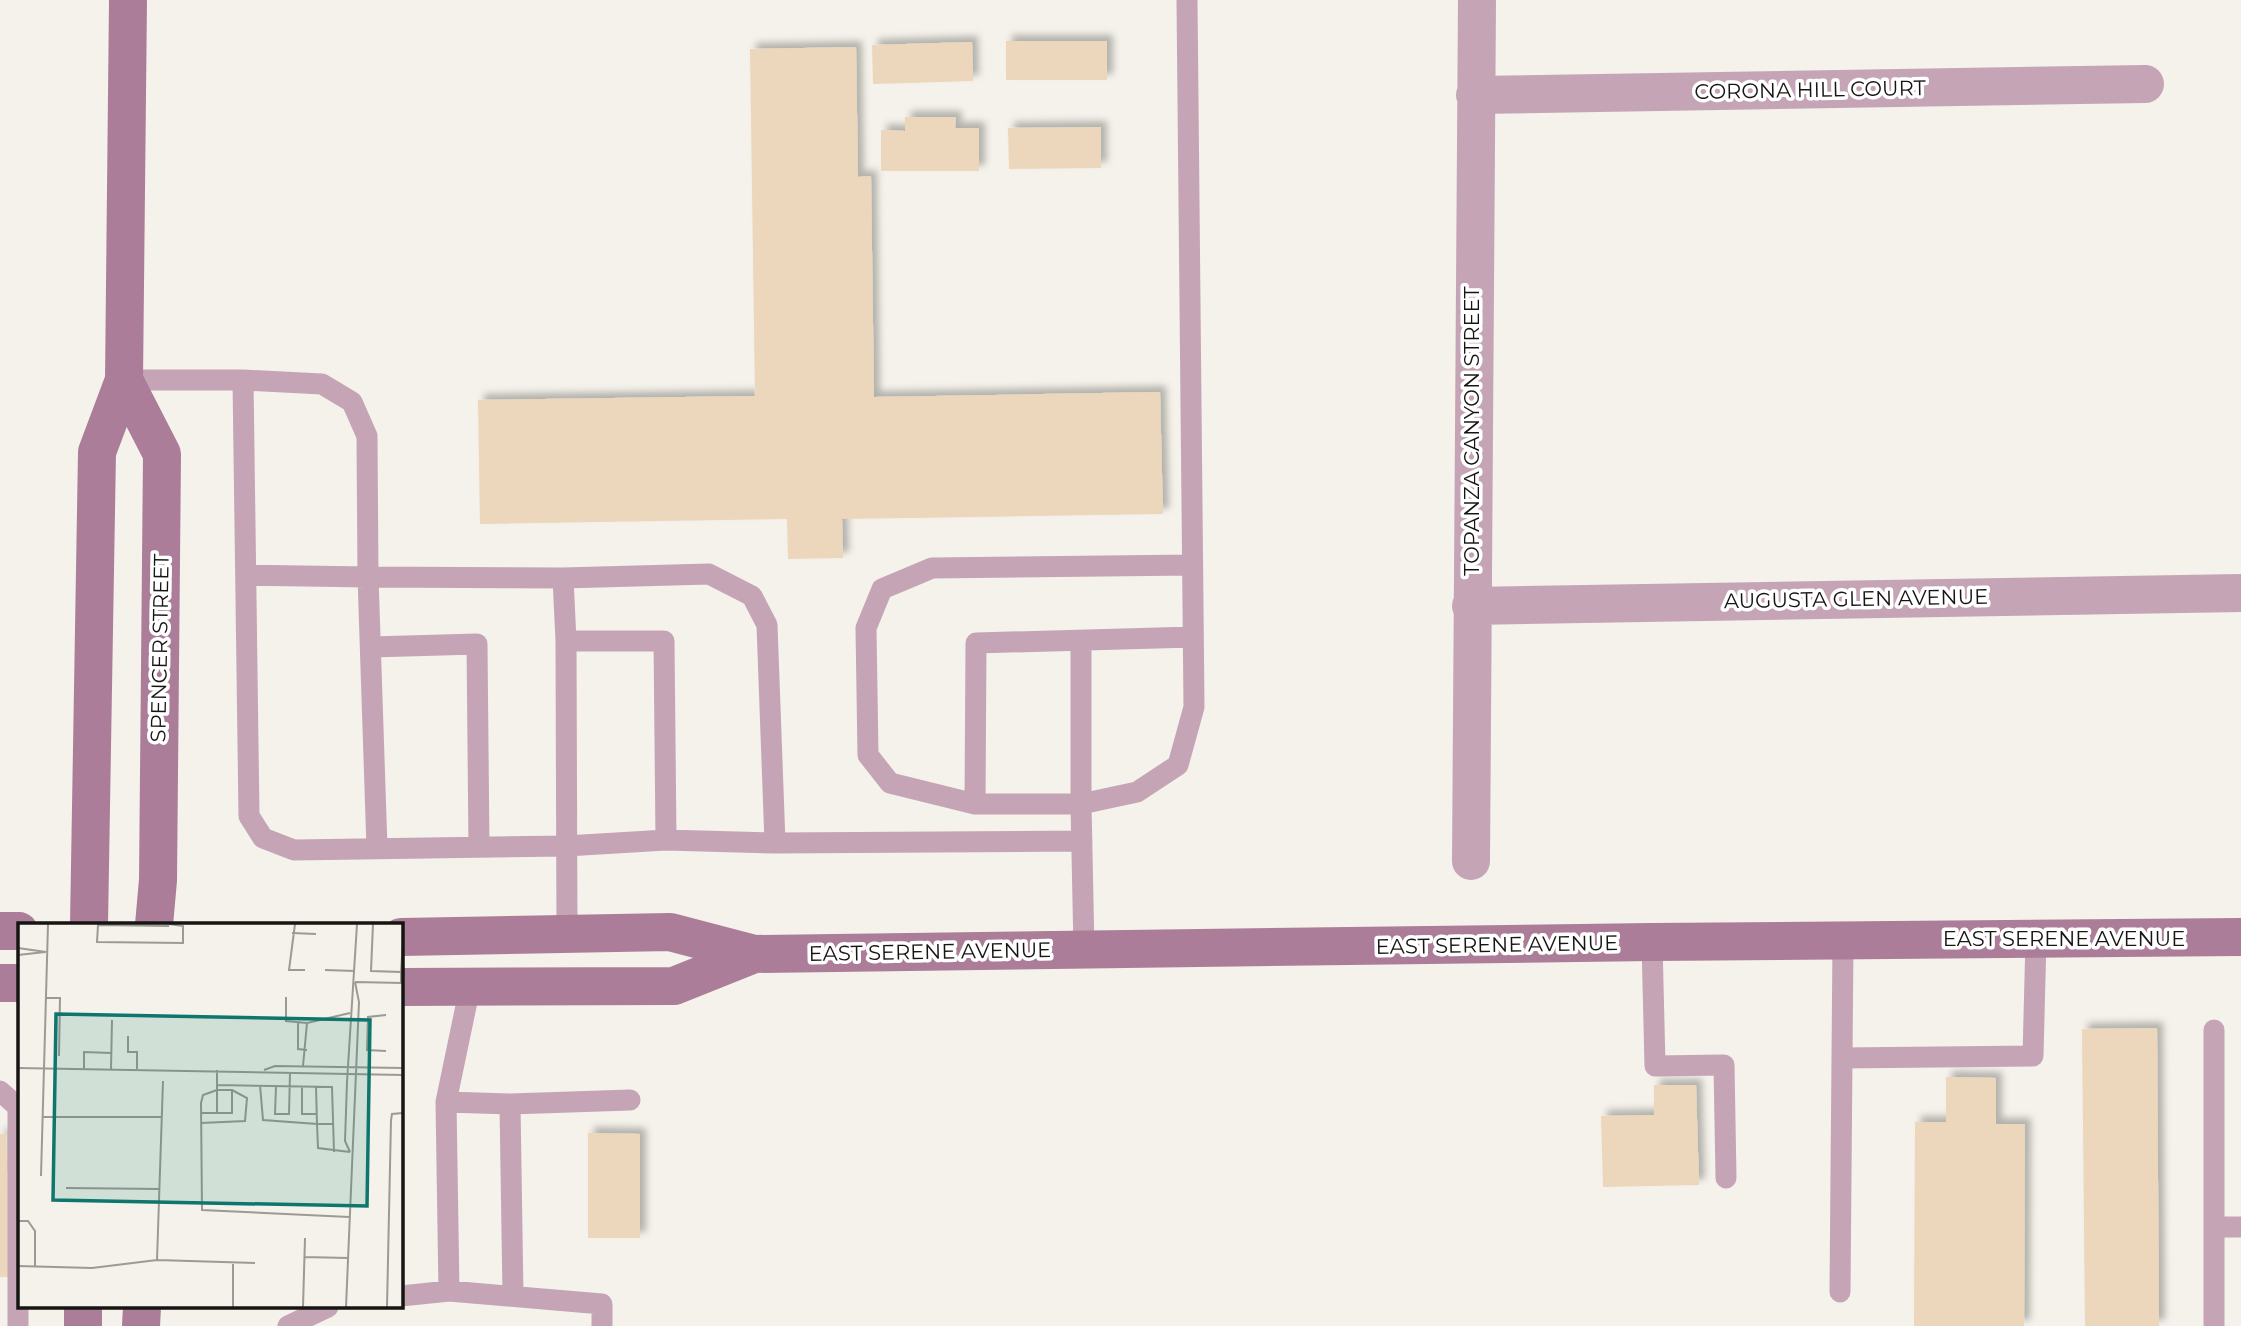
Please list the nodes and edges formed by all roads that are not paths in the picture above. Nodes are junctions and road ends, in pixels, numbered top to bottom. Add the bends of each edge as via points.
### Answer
1 (128, 0) edge
2 (1188, 0) edge
3 (1477, 0) edge
4 (2145, 84) dead end
5 (1475, 95) junction
6 (124, 380) junction
7 (243, 380) junction
8 (1192, 565) junction
9 (246, 575) junction
10 (368, 577) junction
11 (563, 578) junction
12 (2241, 593) edge
13 (1471, 606) junction
14 (1193, 637) junction
15 (566, 641) junction
16 (1081, 641) junction
17 (371, 647) junction
18 (975, 804) junction
19 (1081, 804) junction
20 (666, 840) junction
21 (1082, 841) junction
22 (775, 842) junction
23 (566, 846) junction
24 (479, 847) junction
25 (377, 848) junction
26 (1471, 862) dead end
27 (89, 923) edge
28 (154, 923) edge
29 (0, 931) edge
30 (18, 931) edge
31 (567, 935) junction
32 (402, 937) edge
33 (2241, 937) edge
34 (2036, 939) junction
35 (1843, 941) junction
36 (1652, 942) junction
37 (1084, 950) junction
38 (754, 954) junction
39 (0, 983) edge
40 (18, 983) edge
41 (402, 987) edge
42 (470, 987) junction
43 (2214, 1030) dead end
44 (1842, 1058) junction
45 (0, 1091) edge
46 (630, 1100) dead end
47 (446, 1102) junction
48 (510, 1104) junction
49 (1726, 1178) dead end
50 (2214, 1227) junction
51 (2241, 1227) edge
52 (449, 1291) junction
53 (1840, 1292) dead end
54 (402, 1296) edge
55 (513, 1296) junction
56 (83, 1308) edge
57 (142, 1308) edge
58 (326, 1308) edge
59 (18, 1326) edge
60 (83, 1326) edge
61 (141, 1326) edge
62 (288, 1326) edge
63 (602, 1326) edge
64 (2214, 1326) edge

1 - 6 main road, SPENCER STREET
2 - 8 lane
3 - 5 street, TOPANZA CANYON STREET
4 - 5 street, CORONA HILL COURT
5 - 13 street, TOPANZA CANYON STREET
6 - 7 lane
6 - 27 main road, SPENCER STREET via 97,452
6 - 28 main road, SPENCER STREET via 162,454
7 - 9 lane
7 - 10 lane via 323,384 352,402 367,436
8 - 14 lane
8 - 18 lane via 932,568 882,589 866,628 868,755 890,783
9 - 10 lane
9 - 25 lane via 249,816 263,838 295,850
10 - 11 lane
10 - 17 lane
11 - 15 lane
11 - 22 lane via 709,574 752,596 767,625
12 - 13 street, AUGUSTA GLEN AVENUE
13 - 26 street, TOPANZA CANYON STREET
14 - 16 lane
14 - 19 lane via 1194,707 1178,765 1137,792
15 - 20 lane via 664,641
15 - 23 lane
16 - 18 lane via 976,643
16 - 19 lane
17 - 24 lane via 477,644
17 - 25 lane
18 - 19 lane
19 - 21 lane
20 - 22 lane
20 - 23 lane
21 - 22 lane
21 - 37 lane
23 - 24 lane
23 - 31 lane
24 - 25 lane
29 - 30 main road
31 - 32 main road, EAST SERENE AVENUE
31 - 38 main road, EAST SERENE AVENUE via 670,932
33 - 34 main road, EAST SERENE AVENUE
34 - 35 main road, EAST SERENE AVENUE
34 - 44 lane via 2033,1056
35 - 36 main road, EAST SERENE AVENUE
35 - 44 lane
36 - 37 main road, EAST SERENE AVENUE
36 - 49 lane via 1655,1066 1724,1065
37 - 38 main road, EAST SERENE AVENUE
38 - 42 main road, EAST SERENE AVENUE via 674,986
39 - 40 main road
41 - 42 main road, EAST SERENE AVENUE
42 - 47 lane
43 - 50 lane
44 - 53 lane
45 - 59 lane via 18,1107
46 - 48 lane
47 - 48 lane
47 - 52 lane
48 - 55 lane
50 - 51 lane
50 - 64 lane
52 - 54 lane
52 - 55 lane
55 - 63 lane via 602,1304
56 - 60 main road
57 - 61 main road
58 - 62 lane

